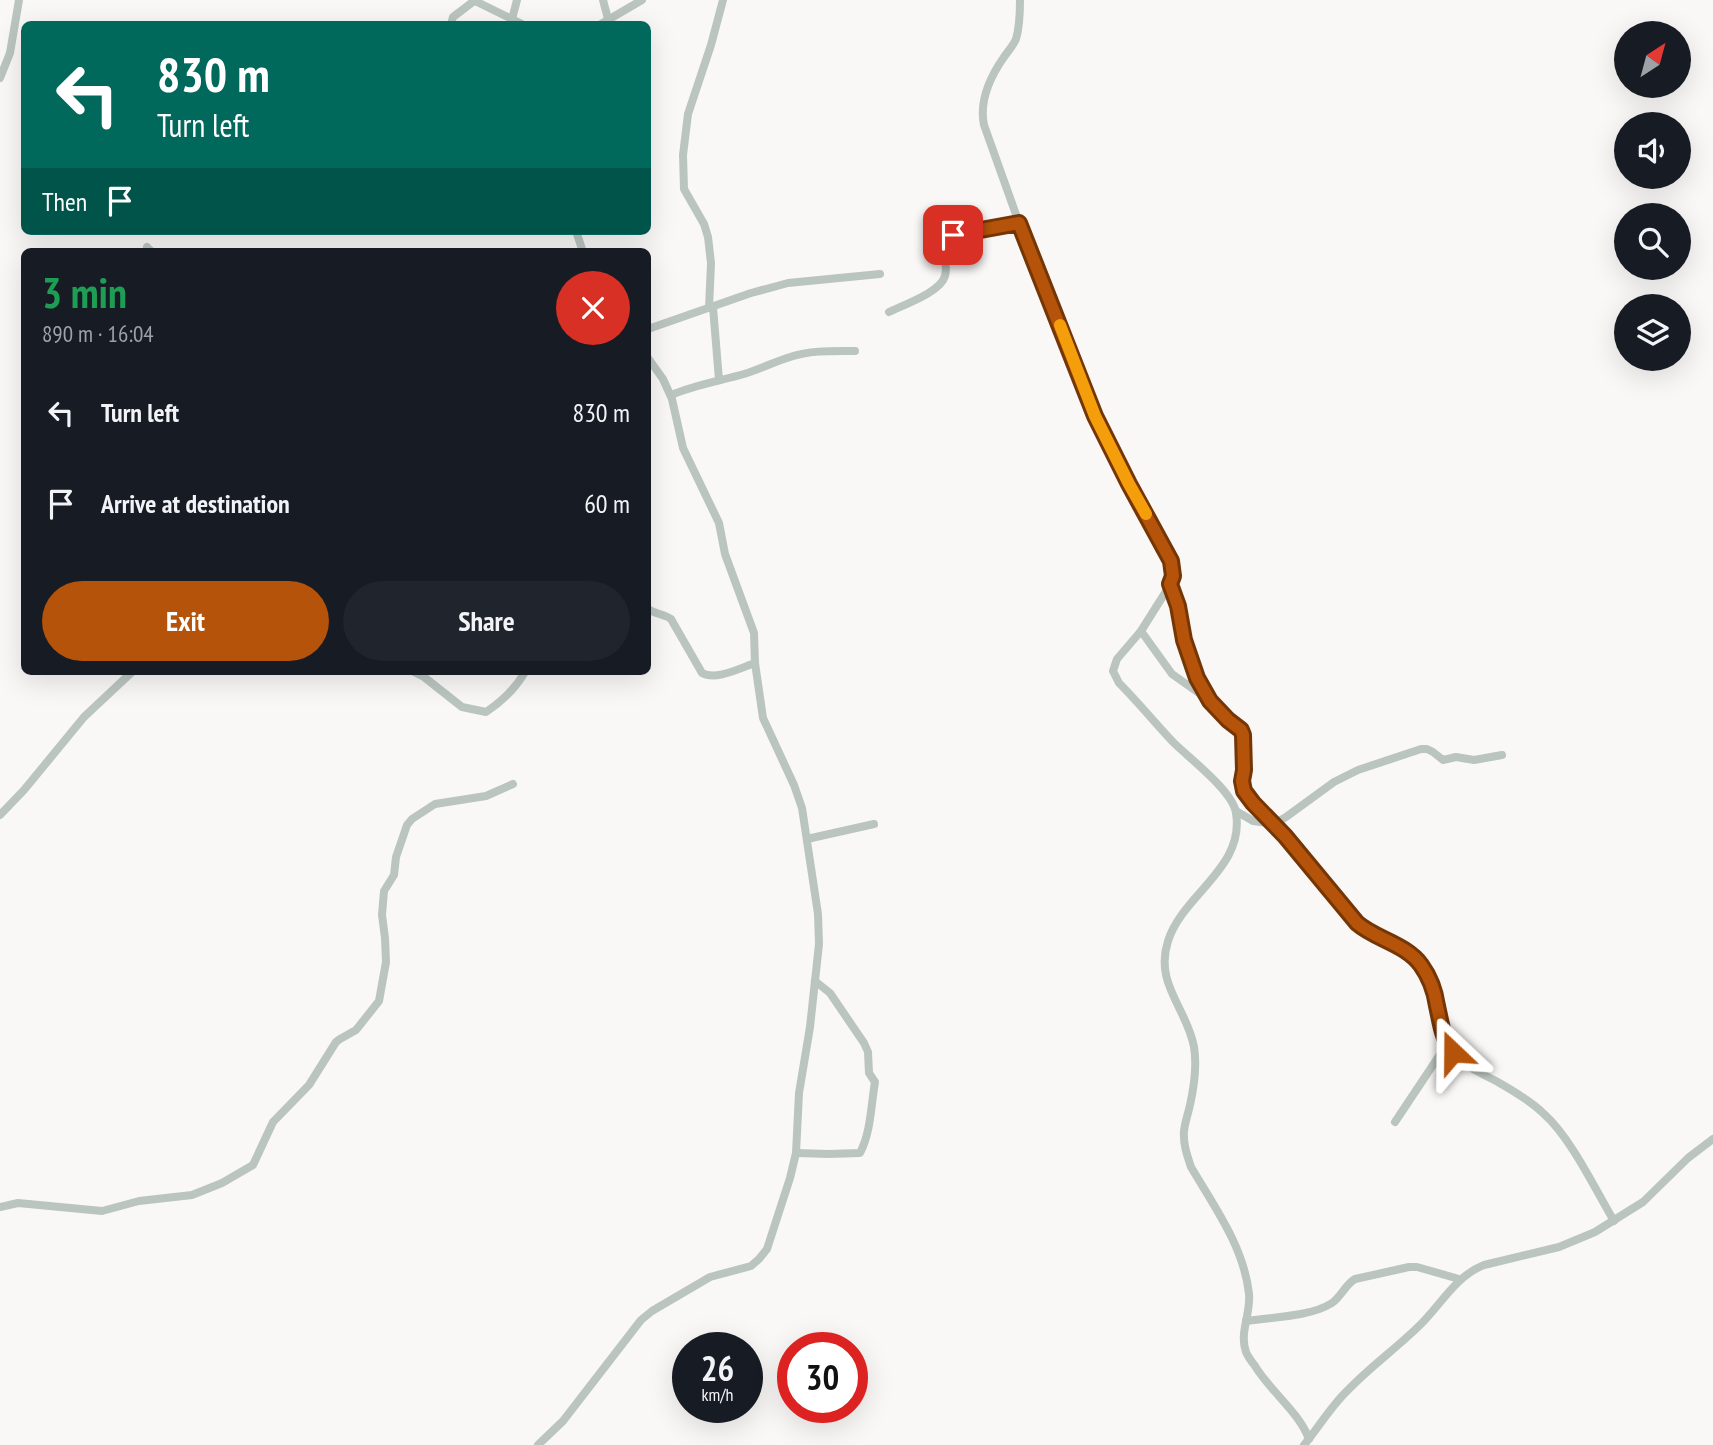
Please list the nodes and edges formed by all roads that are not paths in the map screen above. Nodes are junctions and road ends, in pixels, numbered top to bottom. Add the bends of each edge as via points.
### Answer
1 (19, 0) edge
2 (474, 0) edge
3 (517, 0) edge
4 (603, 0) edge
5 (642, 0) edge
6 (723, 0) edge
7 (1020, 0) edge
8 (512, 19) junction
9 (452, 21) edge
10 (516, 21) edge
11 (604, 21) edge
12 (606, 21) edge
13 (0, 78) edge
14 (1019, 223) junction
15 (880, 274) dead end
16 (711, 308) junction
17 (889, 312) dead end
18 (651, 327) edge
19 (855, 351) dead end
20 (651, 362) edge
21 (719, 380) junction
22 (671, 395) junction
23 (1170, 584) junction
24 (651, 611) edge
25 (1141, 631) junction
26 (755, 663) junction
27 (129, 675) edge
28 (420, 675) edge
29 (523, 675) edge
30 (1210, 701) junction
31 (1502, 755) dead end
32 (513, 785) dead end
33 (1236, 811) junction
34 (0, 815) edge
35 (874, 824) dead end
36 (1274, 824) junction
37 (807, 839) junction
38 (816, 981) junction
39 (1447, 1044) junction
40 (1395, 1122) dead end
41 (1713, 1139) edge
42 (796, 1153) junction
43 (0, 1207) edge
44 (1614, 1221) junction
45 (1460, 1279) junction
46 (1246, 1321) junction
47 (1318, 1426) junction
48 (1305, 1428) junction
49 (1306, 1442) edge
50 (538, 1445) edge

1 - 13 street via 10,53
2 - 8 street
2 - 9 street
3 - 8 street
4 - 11 street
5 - 12 street
6 - 16 street via 688,114 682,155 684,189 708,237
7 - 14 street via 1017,35 993,75 982,113
8 - 10 street
14 - 17 street via 953,235 944,242 946,275 942,282
14 - 23 street via 1095,416 1171,561
15 - 16 street via 788,283
16 - 18 street
16 - 21 street
19 - 21 street via 804,354
20 - 22 street
21 - 22 street
22 - 26 street via 683,448 719,523 754,633
23 - 25 street
23 - 30 street via 1184,640
24 - 26 street via 671,620 707,676
25 - 30 street via 1172,674
25 - 33 street via 1117,659 1115,677 1227,795
26 - 37 street via 764,718 798,795
27 - 34 street via 84,717
28 - 29 street via 463,707 486,712 512,691
30 - 36 street via 1241,730 1244,791
31 - 36 street via 1443,760 1427,749 1409,751 1334,782
32 - 43 street via 486,796 435,804 407,825 394,874 384,891 386,962 379,1001 356,1030 336,1042 309,1086 272,1122 253,1165 192,1195 102,1210 19,1203
33 - 36 street via 1253,821
33 - 46 street via 1234,845 1226,861 1179,915 1164,961 1167,983 1194,1049 1194,1080 1184,1130 1186,1153 1238,1251 1250,1298
35 - 37 street
36 - 39 street via 1357,923 1418,961 1437,1003
37 - 38 street via 818,914
38 - 42 street via 799,1093
38 - 42 street via 830,993 864,1043 875,1082 860,1153
39 - 40 street
39 - 44 street via 1470,1068 1543,1113 1571,1149
41 - 44 street via 1643,1202
42 - 50 street via 767,1249 759,1259 751,1266 710,1277 641,1320 563,1421
44 - 45 street via 1577,1240 1484,1265
45 - 46 street via 1409,1267 1354,1279 1337,1299 1312,1311
45 - 47 street
46 - 48 street via 1246,1353 1261,1378
47 - 48 street
47 - 49 street
48 - 49 street

